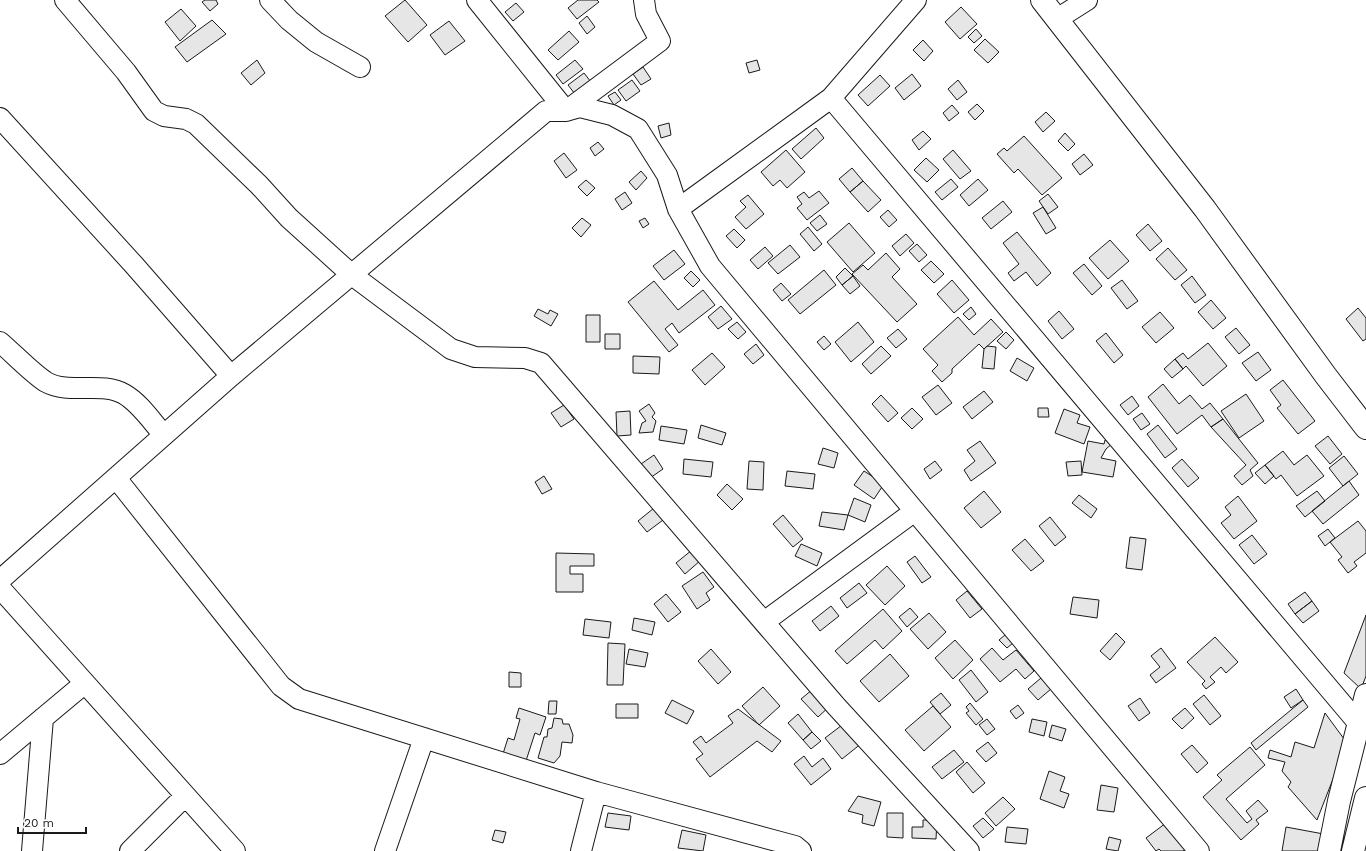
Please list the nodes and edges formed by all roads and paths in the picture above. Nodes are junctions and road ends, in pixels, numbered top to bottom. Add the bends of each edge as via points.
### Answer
1 (65, 0) edge
2 (270, 0) edge
3 (477, 0) edge
4 (644, 0) edge
5 (916, 0) edge
6 (1042, 0) edge
7 (1087, 0) edge
8 (1057, 19) junction
9 (360, 67) dead end
10 (831, 98) junction
11 (566, 111) junction
12 (0, 118) edge
13 (678, 209) junction
14 (352, 275) junction
15 (0, 342) edge
16 (231, 376) junction
17 (1366, 428) edge
18 (164, 435) junction
19 (116, 478) junction
20 (915, 511) junction
21 (0, 580) edge
22 (0, 588) edge
23 (764, 622) junction
24 (85, 682) junction
25 (1366, 695) edge
26 (43, 718) junction
27 (1359, 724) junction
28 (424, 738) junction
29 (0, 754) edge
30 (596, 792) junction
31 (186, 796) junction
32 (1366, 798) edge
33 (32, 851) edge
34 (130, 851) edge
35 (235, 851) edge
36 (385, 851) edge
37 (581, 851) edge
38 (801, 851) edge
39 (969, 851) edge
40 (1199, 851) edge
41 (1329, 851) edge
42 (1353, 851) edge

1 - 14 street via 126,72 154,111 196,124 289,218
2 - 9 street via 316,42
3 - 11 street
4 - 11 street via 646,14 660,41
5 - 10 street
6 - 8 main road
7 - 8 street
8 - 17 main road via 1205,209
10 - 13 street
10 - 27 street
11 - 13 street via 580,107 612,115 638,130 667,175
11 - 14 street via 546,111
12 - 16 street via 134,264
13 - 20 street via 710,266
14 - 16 street
14 - 23 street via 451,349 475,356 525,358 541,364
15 - 18 street via 46,382 59,387 112,390 124,394
16 - 18 street
18 - 19 street
19 - 21 street
19 - 28 street via 281,686 300,699
20 - 23 street
20 - 40 street
22 - 24 street
23 - 39 street via 836,706
24 - 26 street
24 - 31 street
25 - 27 main road
26 - 29 street
26 - 33 street
27 - 41 main road
28 - 30 street
28 - 36 street
30 - 37 street
30 - 38 street via 795,846
31 - 34 street
31 - 35 street
32 - 42 main road

